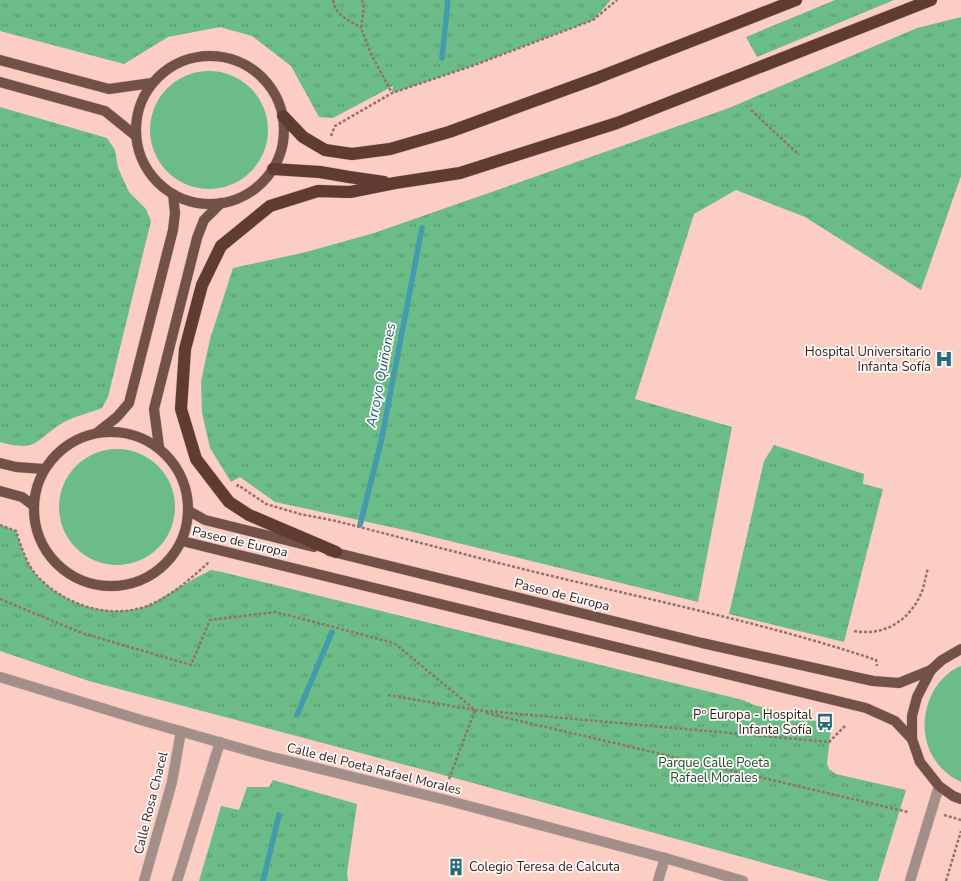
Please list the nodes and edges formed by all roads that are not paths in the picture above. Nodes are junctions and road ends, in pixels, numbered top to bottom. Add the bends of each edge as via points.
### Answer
1 (796, 0) edge
2 (931, 0) edge
3 (0, 60) edge
4 (0, 82) edge
5 (152, 83) junction
6 (283, 116) junction
7 (136, 136) junction
8 (273, 169) junction
9 (395, 183) junction
10 (173, 194) junction
11 (222, 203) junction
12 (98, 432) junction
13 (159, 447) junction
14 (0, 464) edge
15 (44, 469) junction
16 (0, 492) edge
17 (34, 506) junction
18 (189, 511) junction
19 (182, 541) junction
20 (336, 552) junction
21 (961, 649) edge
22 (931, 670) junction
23 (0, 677) edge
24 (181, 731) junction
25 (912, 739) junction
26 (220, 742) junction
27 (939, 786) junction
28 (961, 799) edge
29 (665, 858) junction
30 (144, 881) edge
31 (176, 881) edge
32 (658, 881) edge
33 (743, 881) edge
34 (910, 881) edge

1 - 6 highway via 449,132 390,149 352,154 325,150 303,137
2 - 9 highway via 617,124 460,173
3 - 5 main road via 109,89
4 - 7 main road via 105,111
5 - 6 main road via 170,67 192,57 216,55 239,61 260,75 275,94
5 - 7 main road via 142,99 136,117
6 - 8 main road via 284,134
7 - 10 main road via 140,156 150,173
8 - 9 highway via 320,172
8 - 11 main road via 259,185 242,197
9 - 20 highway via 350,192 318,190 270,206 221,246 202,285 185,349 181,409 196,459 229,502 249,515
10 - 11 main road via 187,201
10 - 12 main road via 173,230 129,403 117,417
11 - 13 main road via 204,220 197,238 154,409
12 - 13 main road via 130,433
12 - 15 main road via 70,443 58,452
13 - 18 main road via 182,476
14 - 15 main road
15 - 17 main road via 37,487
16 - 17 main road via 22,497
17 - 19 main road via 37,530 46,551 62,569 82,581 106,586 129,585 151,576 169,561
18 - 19 main road
18 - 20 main road, Paseo de Europa via 205,520
19 - 25 main road, Paseo de Europa via 866,708 894,721
20 - 22 main road, Paseo de Europa via 702,643 873,681 899,683
21 - 22 main road
22 - 25 main road via 917,697 912,716
23 - 24 street, Calle del Poeta Rafael Morales
24 - 26 street, Calle del Poeta Rafael Morales
24 - 30 street, Calle Rosa Chacel via 172,782
25 - 27 main road via 920,762
26 - 29 street, Calle del Poeta Rafael Morales
26 - 31 street
27 - 28 main road
27 - 34 street
29 - 32 street
29 - 33 street, Calle del Poeta Rafael Morales

